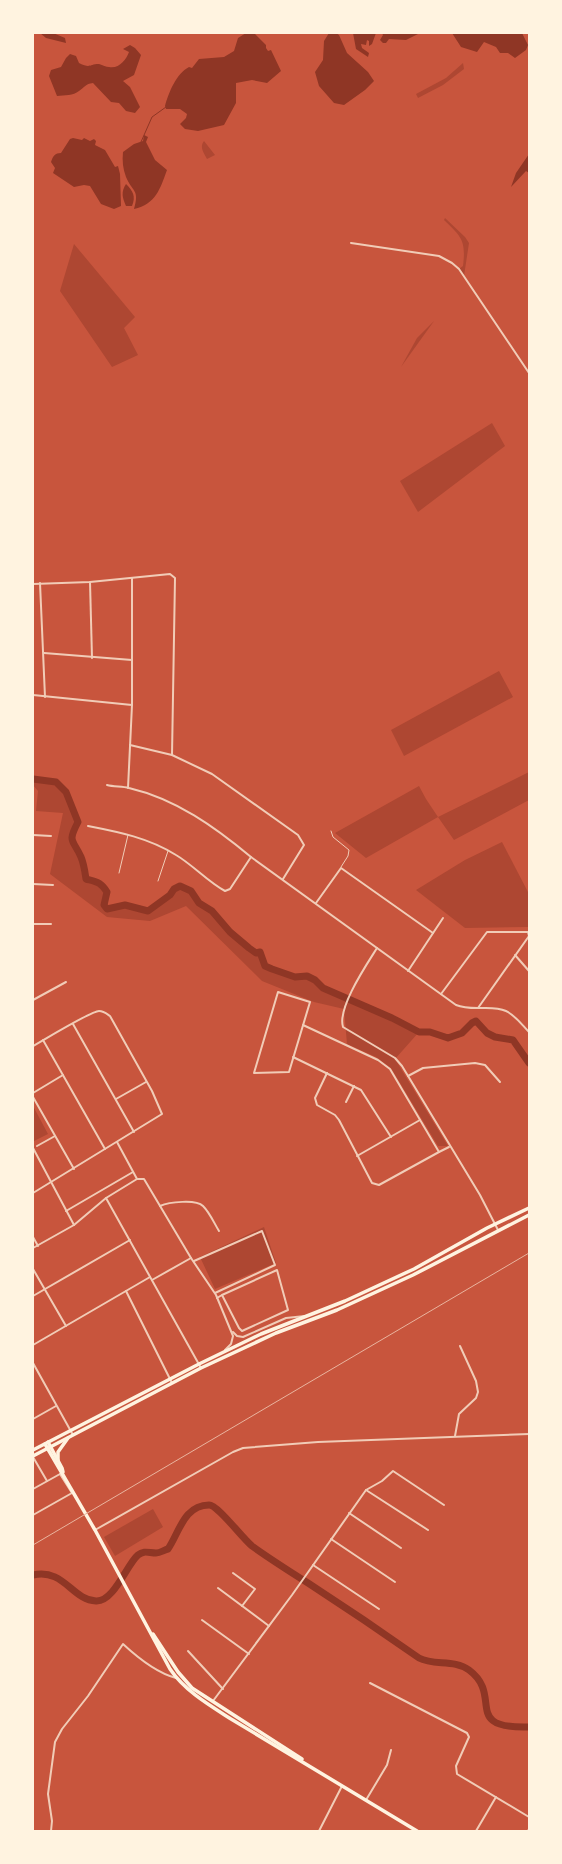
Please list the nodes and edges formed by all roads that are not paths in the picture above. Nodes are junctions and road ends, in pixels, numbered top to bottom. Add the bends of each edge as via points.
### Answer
1 (351, 243) dead end
2 (529, 373) edge
3 (132, 578) junction
4 (90, 582) junction
5 (40, 583) junction
6 (33, 584) edge
7 (44, 653) junction
8 (92, 658) junction
9 (132, 660) junction
10 (33, 695) edge
11 (45, 697) junction
12 (132, 705) junction
13 (130, 745) junction
14 (172, 755) junction
15 (107, 785) dead end
16 (128, 788) junction
17 (33, 790) edge
18 (88, 826) dead end
19 (331, 831) dead end
20 (128, 834) junction
21 (33, 835) edge
22 (51, 836) dead end
23 (33, 843) edge
24 (168, 851) junction
25 (251, 857) junction
26 (341, 868) junction
27 (119, 873) dead end
28 (283, 879) junction
29 (158, 881) dead end
30 (33, 884) edge
31 (53, 885) dead end
32 (316, 903) junction
33 (443, 918) dead end
34 (33, 924) edge
35 (51, 924) dead end
36 (433, 933) junction
37 (529, 936) edge
38 (378, 948) junction
39 (515, 955) junction
40 (408, 971) junction
41 (529, 971) edge
42 (66, 982) dead end
43 (441, 994) junction
44 (33, 1000) edge
45 (478, 1008) junction
46 (73, 1024) junction
47 (303, 1025) junction
48 (529, 1032) edge
49 (44, 1040) junction
50 (33, 1046) edge
51 (293, 1057) junction
52 (327, 1073) junction
53 (63, 1075) junction
54 (408, 1076) junction
55 (146, 1082) junction
56 (500, 1082) dead end
57 (354, 1086) junction
58 (33, 1093) edge
59 (33, 1097) edge
60 (116, 1099) junction
61 (346, 1102) dead end
62 (420, 1120) junction
63 (134, 1132) junction
64 (55, 1136) junction
65 (391, 1137) junction
66 (117, 1142) junction
67 (36, 1146) dead end
68 (449, 1146) junction
69 (33, 1148) edge
70 (106, 1149) junction
71 (439, 1152) junction
72 (357, 1156) junction
73 (74, 1169) junction
74 (133, 1172) junction
75 (137, 1179) junction
76 (51, 1183) junction
77 (33, 1193) edge
78 (106, 1198) junction
79 (160, 1206) junction
80 (529, 1208) edge
81 (66, 1211) junction
82 (529, 1215) edge
83 (496, 1224) junction
84 (74, 1225) junction
85 (498, 1230) junction
86 (218, 1231) dead end
87 (33, 1237) edge
88 (130, 1240) junction
89 (38, 1246) junction
90 (33, 1248) edge
91 (191, 1258) junction
92 (194, 1261) junction
93 (33, 1269) edge
94 (151, 1278) junction
95 (45, 1289) junction
96 (126, 1292) junction
97 (215, 1293) junction
98 (33, 1296) edge
99 (222, 1296) junction
100 (217, 1298) junction
101 (306, 1316) junction
102 (66, 1326) junction
103 (238, 1328) junction
104 (232, 1331) junction
105 (33, 1345) edge
106 (460, 1346) dead end
107 (223, 1353) junction
108 (33, 1364) edge
109 (199, 1364) junction
110 (201, 1368) junction
111 (171, 1381) junction
112 (56, 1405) junction
113 (33, 1419) edge
114 (70, 1430) junction
115 (529, 1434) edge
116 (71, 1435) junction
117 (455, 1436) junction
118 (46, 1443) junction
119 (49, 1447) junction
120 (33, 1450) edge
121 (33, 1456) edge
122 (58, 1460) junction
123 (62, 1473) junction
124 (47, 1482) junction
125 (33, 1489) edge
126 (366, 1490) junction
127 (444, 1504) dead end
128 (349, 1513) junction
129 (33, 1515) edge
130 (95, 1530) junction
131 (428, 1530) dead end
132 (331, 1539) junction
133 (401, 1548) dead end
134 (313, 1565) junction
135 (233, 1573) dead end
136 (395, 1582) dead end
137 (218, 1588) dead end
138 (242, 1606) junction
139 (379, 1609) dead end
140 (141, 1614) junction
141 (202, 1620) dead end
142 (269, 1626) junction
143 (188, 1651) dead end
144 (249, 1654) junction
145 (177, 1678) junction
146 (370, 1683) dead end
147 (223, 1688) junction
148 (202, 1700) junction
149 (212, 1702) junction
150 (222, 1714) junction
151 (392, 1750) dead end
152 (319, 1772) junction
153 (342, 1786) junction
154 (496, 1797) junction
155 (366, 1801) junction
156 (529, 1817) edge
157 (51, 1831) edge
158 (320, 1831) edge
159 (417, 1831) edge
160 (476, 1831) edge

1 - 2 street via 439,256 452,263 464,276
3 - 4 street
3 - 9 street
3 - 14 street via 170,574 175,578
4 - 5 street
4 - 8 street
5 - 6 street
5 - 7 street
7 - 8 street
7 - 11 street
8 - 9 street
9 - 12 street
10 - 11 street
11 - 12 street
12 - 13 street
13 - 14 street
13 - 16 street
14 - 28 street via 223,781 298,836 304,845
15 - 16 street
16 - 25 street via 171,803 190,813
17 - 21 street
18 - 20 street
19 - 26 lane via 349,850
20 - 24 street via 156,843
20 - 27 lane
21 - 22 street
21 - 23 street
24 - 25 street via 225,891 230,889
24 - 29 lane
25 - 28 street
26 - 32 street
26 - 36 street
28 - 32 street
30 - 31 street
32 - 38 street
33 - 36 street
34 - 35 street
36 - 40 street
37 - 39 street
37 - 43 street via 528,932 487,932
38 - 40 street
38 - 54 street via 352,991 342,1017 343,1027 395,1058
39 - 41 street
39 - 45 street
40 - 43 street
42 - 44 street
43 - 45 street via 465,1009
45 - 48 street via 506,1011
46 - 49 street
46 - 55 street via 99,1011 110,1016
46 - 60 street
47 - 51 street
47 - 51 street via 310,1002 278,992 254,1073 289,1072
47 - 62 street via 383,1063 390,1069
49 - 50 street
49 - 53 street
51 - 52 street
52 - 57 street
52 - 72 street via 315,1098 317,1105 335,1115
53 - 58 street
53 - 70 street
54 - 56 street via 423,1068 475,1063 485,1066
54 - 68 street
55 - 60 street
55 - 63 street via 162,1114
57 - 61 street
57 - 65 street via 366,1095
59 - 64 street
60 - 63 street
62 - 65 street
62 - 71 street
63 - 66 street
64 - 67 street
64 - 73 street
65 - 72 street
66 - 70 street
66 - 74 street
68 - 71 street
68 - 83 street
69 - 76 street
70 - 73 street
71 - 72 street via 379,1185 372,1183
73 - 76 street
74 - 75 street
74 - 81 street
75 - 78 street
75 - 79 street via 144,1179
76 - 77 street
76 - 81 street
78 - 84 street
78 - 88 street
79 - 86 street via 180,1202 198,1203 203,1206
79 - 91 street
80 - 83 main road
81 - 84 street
82 - 85 main road
83 - 85 street
83 - 101 main road via 414,1269
84 - 89 street
85 - 110 main road via 413,1275
87 - 89 street
88 - 94 street
88 - 95 street
89 - 90 street
91 - 92 street
91 - 94 street
92 - 97 street
92 - 97 street via 262,1231 275,1265
93 - 95 street
94 - 96 street
94 - 109 street
95 - 98 street
95 - 102 street
96 - 102 street
96 - 111 street
97 - 100 street
99 - 100 street
99 - 103 street
99 - 103 street via 277,1270 288,1310 242,1331
100 - 104 street
101 - 104 street via 286,1318 243,1337
101 - 107 main road
102 - 105 street
103 - 104 street
104 - 107 street via 232,1341
106 - 117 street via 476,1381 478,1392 476,1398 459,1414
107 - 109 main road
108 - 112 street
109 - 110 street
109 - 111 main road
110 - 111 main road
111 - 114 main road
111 - 116 main road
112 - 113 street
112 - 114 street
114 - 116 street
114 - 118 main road
115 - 117 street
116 - 119 main road
116 - 122 main road via 61,1446 57,1455
117 - 130 street via 243,1448
118 - 119 main road
118 - 120 main road
119 - 121 main road
119 - 122 main road
119 - 123 main road
121 - 124 street
122 - 123 main road
123 - 124 street
123 - 129 street via 72,1493
123 - 130 main road
124 - 125 street
126 - 127 street via 393,1471
126 - 128 street
126 - 131 street
128 - 132 street
128 - 133 street
130 - 140 main road
132 - 134 street
132 - 136 street
134 - 139 street
134 - 142 street
135 - 138 street via 255,1589
137 - 138 street
138 - 142 street
140 - 145 main road
140 - 149 main road via 182,1678
141 - 144 street
142 - 144 street
143 - 147 street
144 - 147 street
145 - 148 main road
145 - 157 street via 152,1666 123,1644 62,1729 56,1742 48,1794
146 - 154 street via 467,1733 469,1737 457,1763 456,1772
147 - 149 street
148 - 149 main road
148 - 150 main road
149 - 150 main road
149 - 152 main road
150 - 152 main road
151 - 155 street via 387,1765
152 - 153 main road
153 - 155 main road
153 - 158 street
154 - 156 street
154 - 160 street
155 - 159 main road

